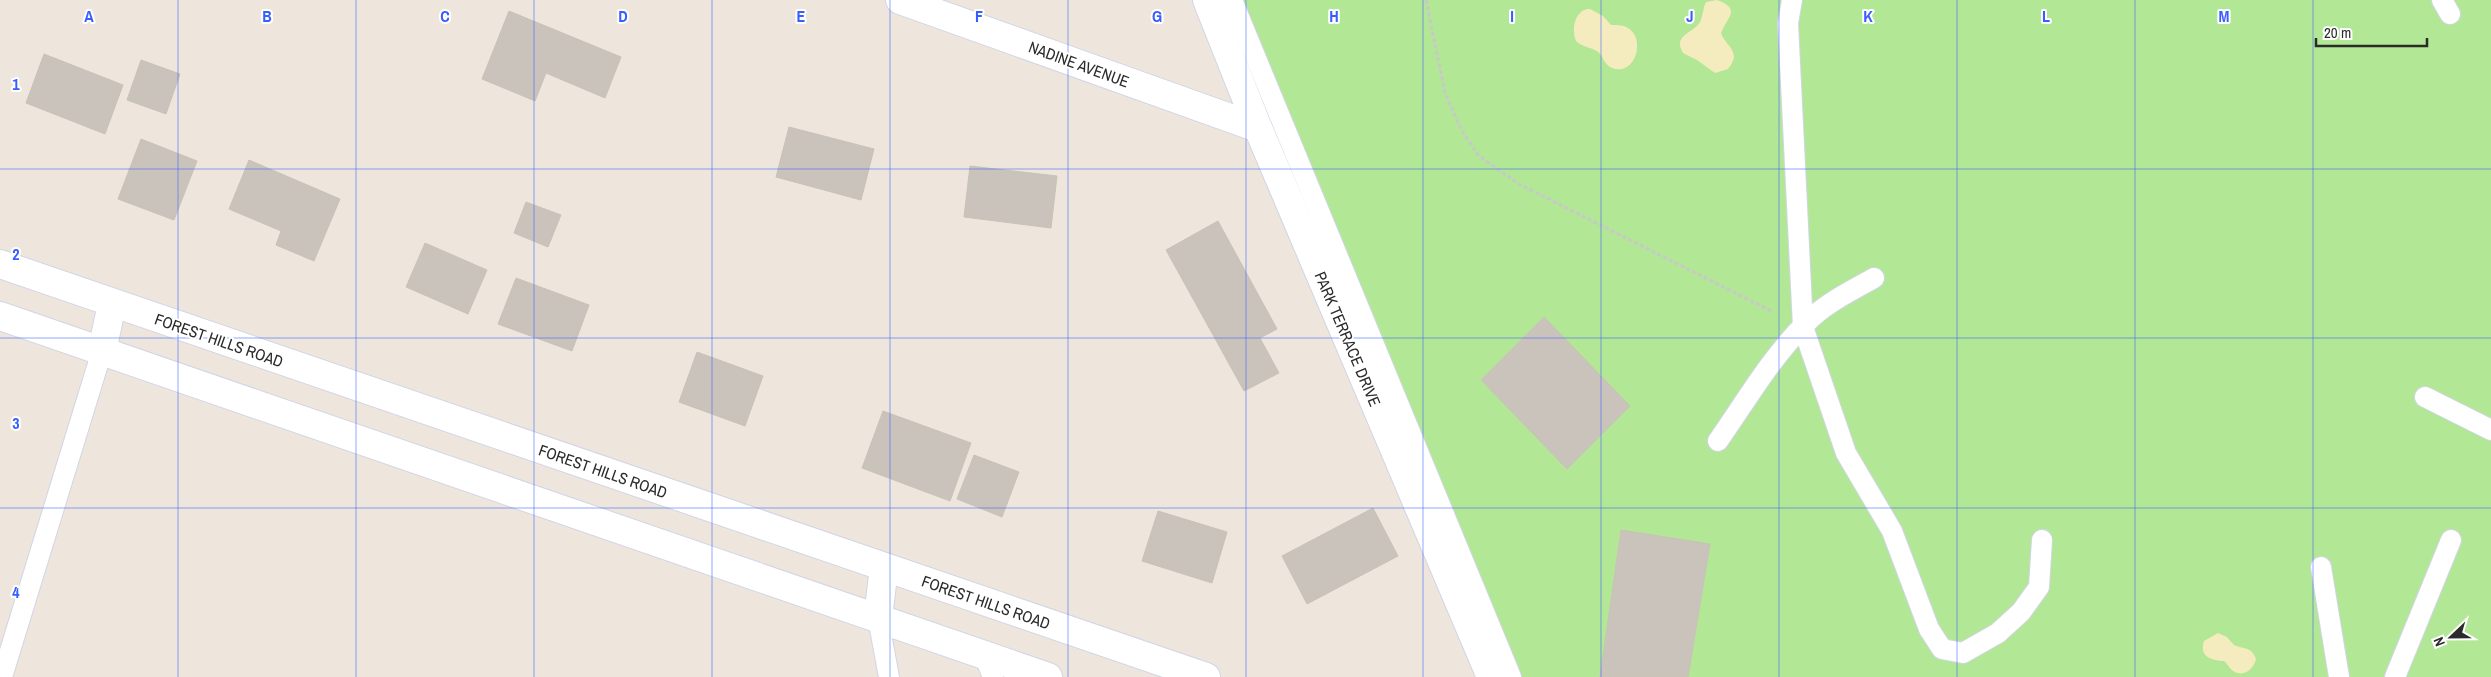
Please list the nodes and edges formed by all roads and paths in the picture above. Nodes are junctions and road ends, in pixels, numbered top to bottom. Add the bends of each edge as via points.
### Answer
1 (900, 0) edge
2 (1207, 0) edge
3 (1232, 0) edge
4 (1426, 0) edge
5 (1792, 0) edge
6 (1258, 128) junction
7 (0, 264) edge
8 (1874, 278) dead end
9 (112, 304) junction
10 (0, 316) edge
11 (1803, 327) junction
12 (102, 352) junction
13 (2425, 397) dead end
14 (2491, 430) edge
15 (1718, 441) dead end
16 (2042, 540) dead end
17 (2451, 540) dead end
18 (884, 567) junction
19 (2321, 567) dead end
20 (878, 618) junction
21 (988, 666) edge
22 (2, 677) edge
23 (889, 677) edge
24 (1048, 677) edge
25 (1206, 677) edge
26 (1491, 677) edge
27 (1511, 677) edge
28 (2339, 677) edge
29 (2395, 677) edge

1 - 6 street, NADINE AVENUE
2 - 6 street, PARK TERRACE DRIVE
3 - 27 lane
4 - 11 path via 1445,93 1462,131 1479,156 1519,184
5 - 11 lane via 1788,23
6 - 26 street, PARK TERRACE DRIVE
7 - 9 street, FOREST HILLS ROAD
8 - 11 lane via 1834,300
9 - 12 street
9 - 18 street, FOREST HILLS ROAD
10 - 12 street
11 - 15 lane via 1769,368
11 - 16 lane via 1846,453 1892,531 1929,628 1942,649 1963,653 1998,633 2021,612 2039,587
12 - 20 street
12 - 22 lane
13 - 14 lane
17 - 29 lane
18 - 20 street
18 - 25 street, FOREST HILLS ROAD
19 - 28 lane
20 - 21 street
20 - 23 lane
21 - 24 street

